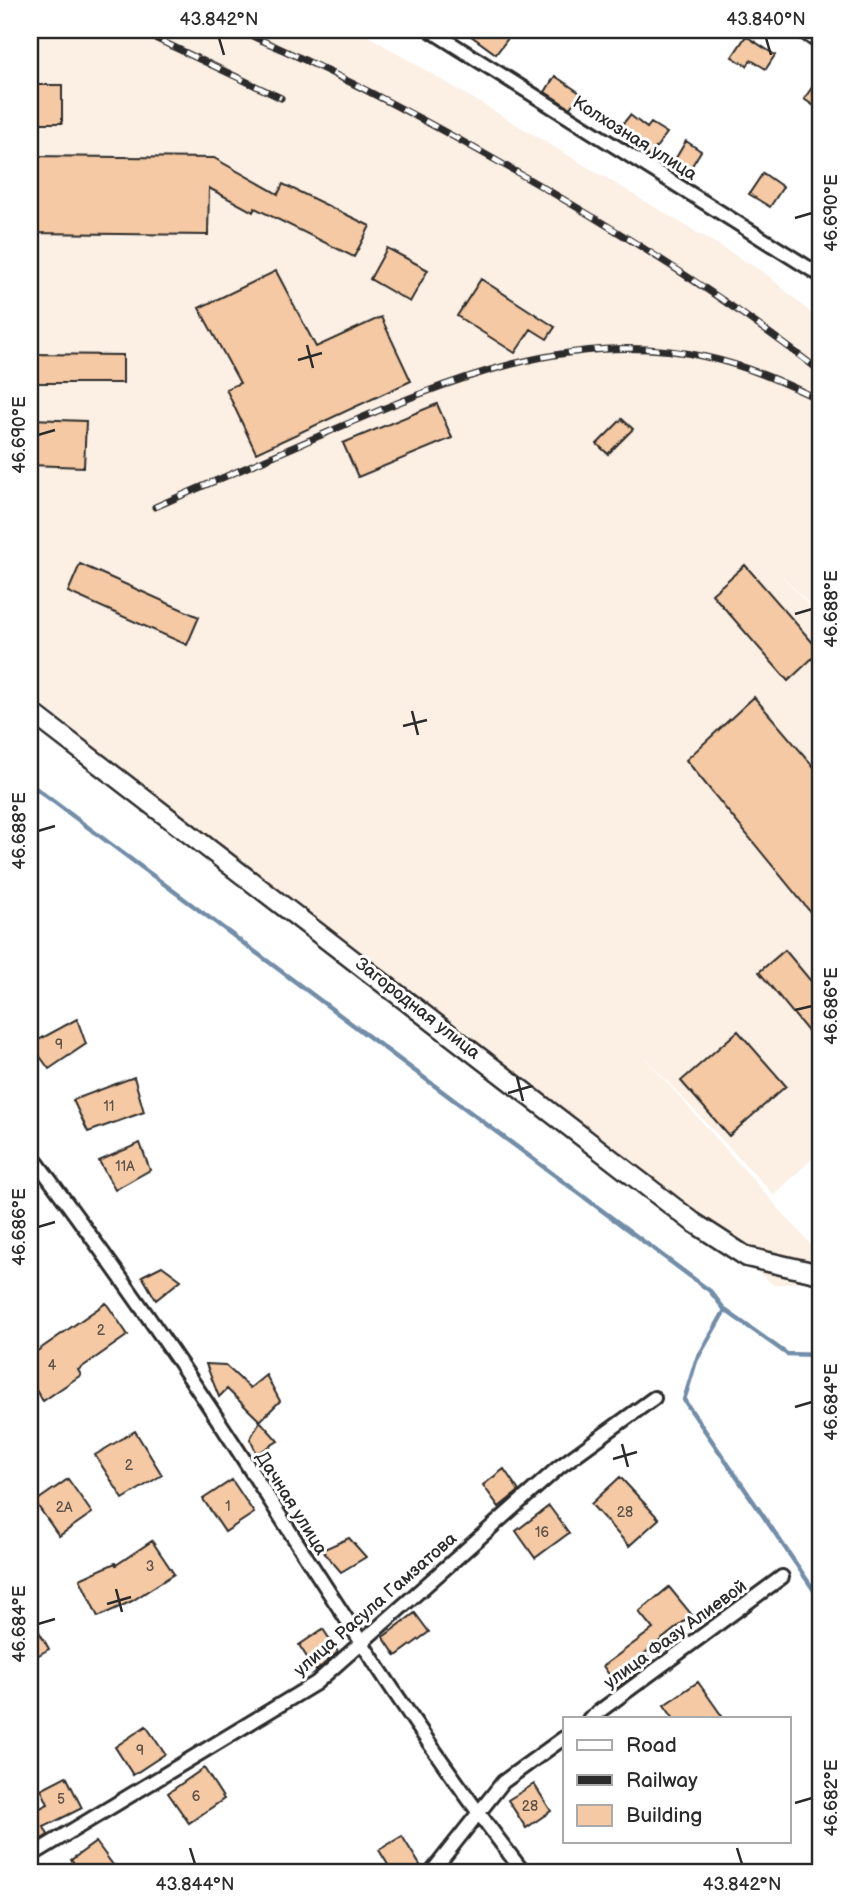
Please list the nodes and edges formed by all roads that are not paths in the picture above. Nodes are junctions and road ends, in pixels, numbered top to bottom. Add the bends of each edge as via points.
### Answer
1 (801, 30) edge
2 (434, 31) edge
3 (820, 43) edge
4 (820, 275) edge
5 (30, 711) edge
6 (30, 1153) edge
7 (820, 1274) edge
8 (654, 1398) dead end
9 (782, 1577) dead end
10 (359, 1643) junction
11 (592, 1717) edge
12 (563, 1738) edge
13 (477, 1813) junction
14 (30, 1856) edge
15 (431, 1873) edge
16 (524, 1873) edge

1 - 3 street
2 - 4 street, Колхозная улица
5 - 7 main road, Загородная улица via 693,1222 747,1257
6 - 10 street, Дачная улица via 238,1451
8 - 10 street, улица Расула Гамзатова via 559,1467
9 - 11 street, улица Фазу Алиевой
10 - 13 street, Дачная улица
10 - 14 street, улица Расула Гамзатова via 316,1683
12 - 13 street via 503,1782
13 - 15 street
13 - 16 street, Дачная улица

